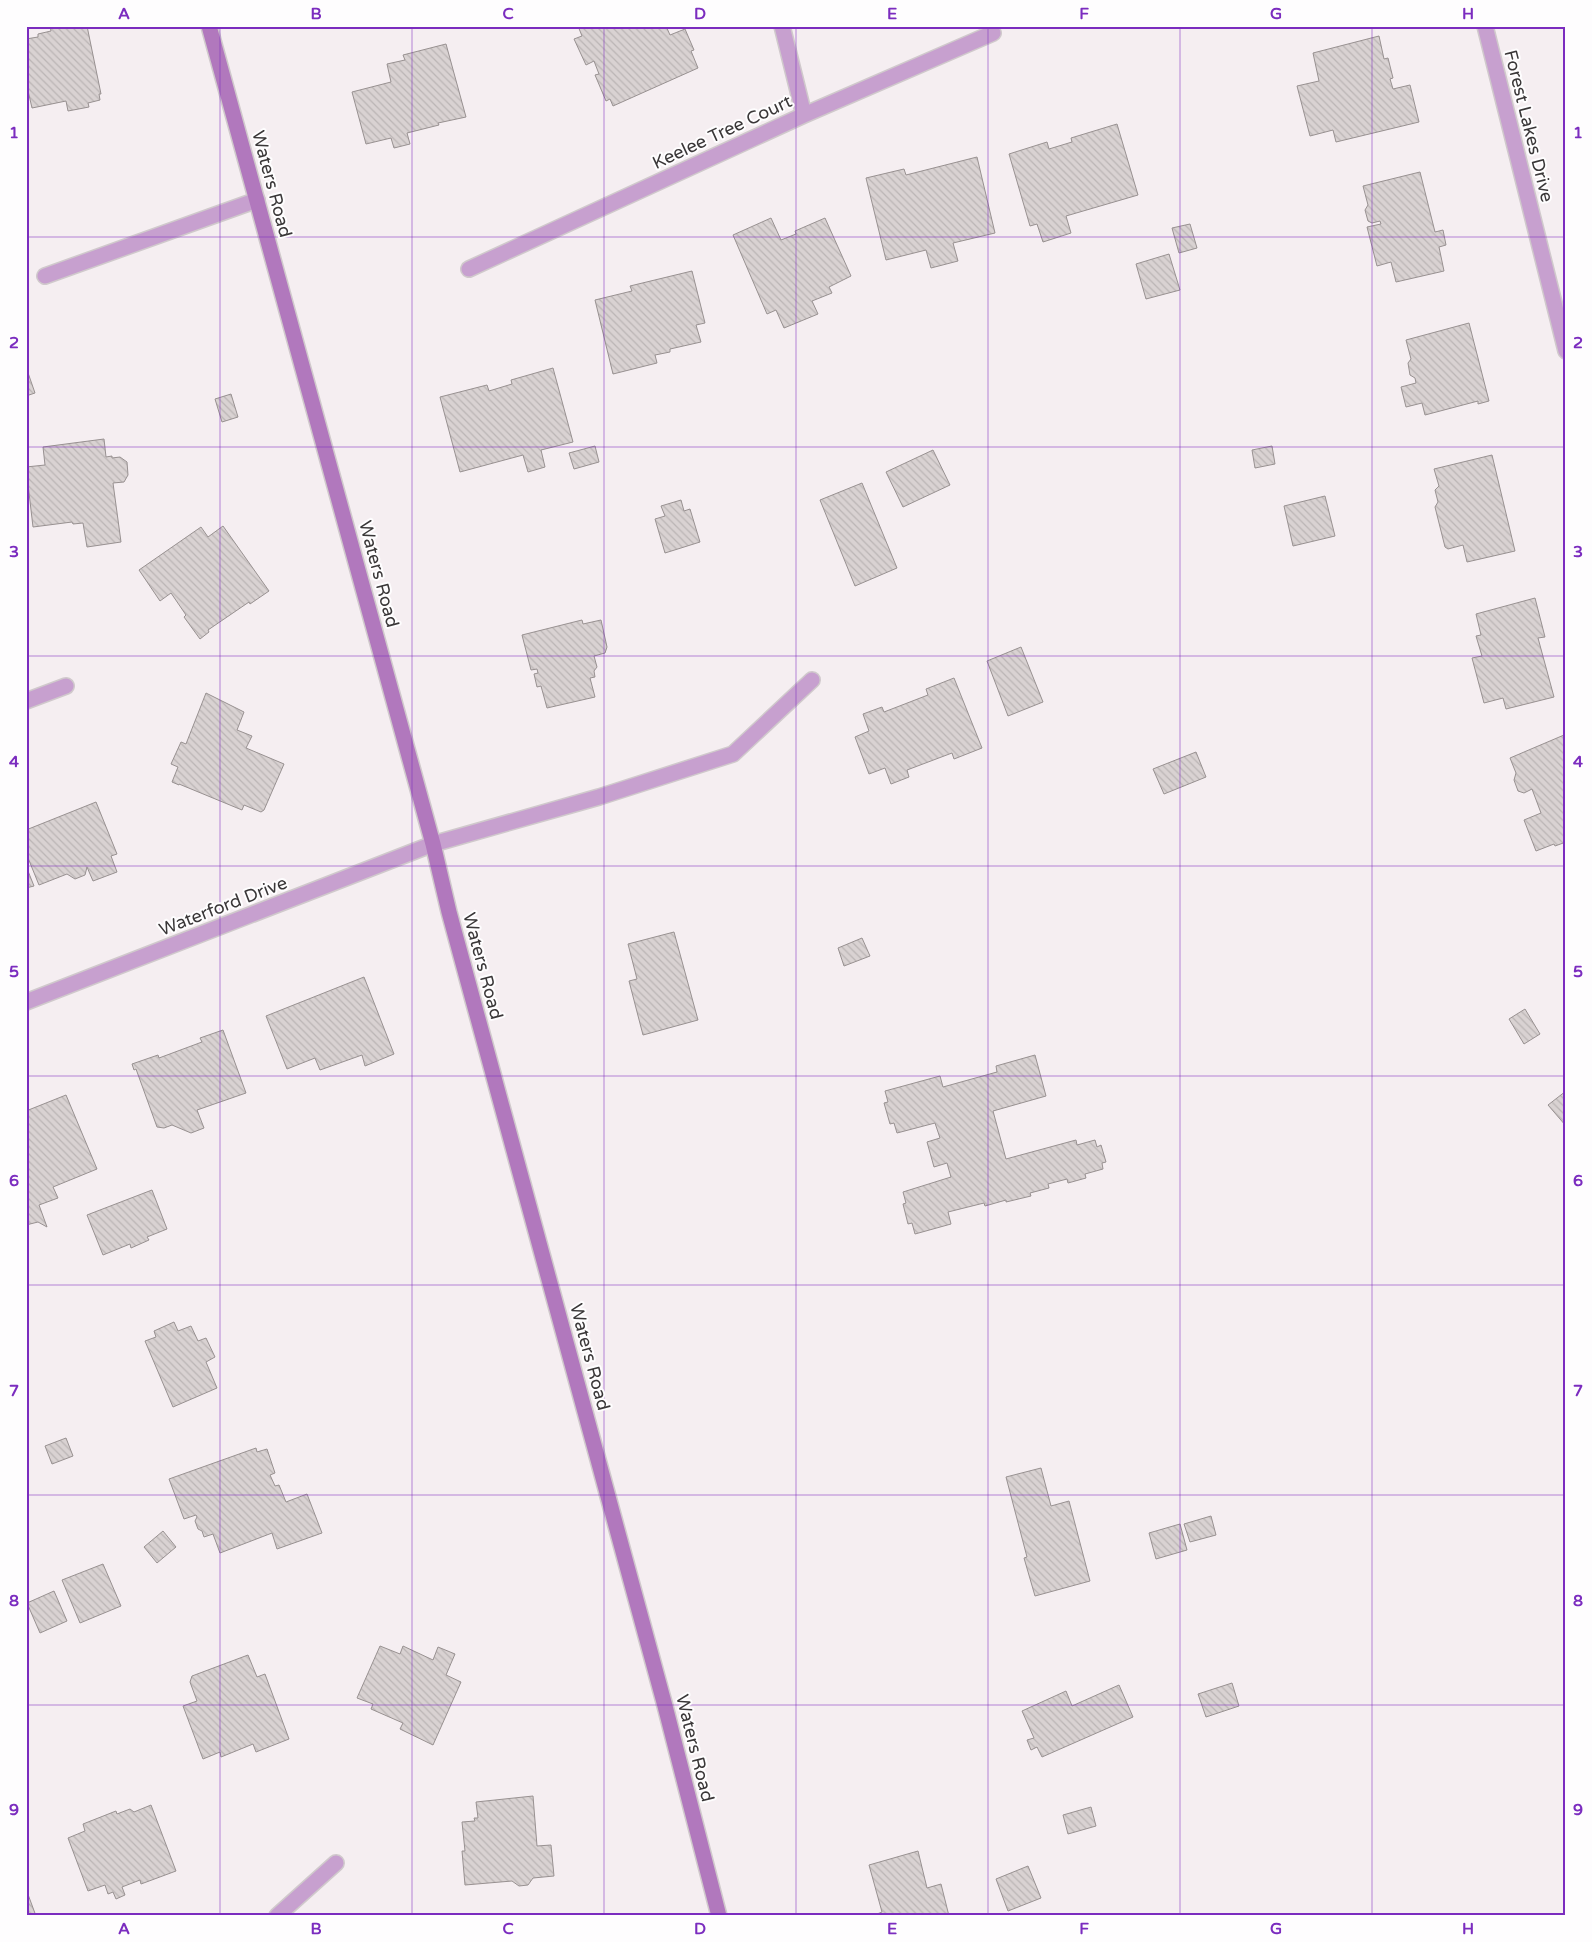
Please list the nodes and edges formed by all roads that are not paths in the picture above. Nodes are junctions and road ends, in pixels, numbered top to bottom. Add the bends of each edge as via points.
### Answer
1 (210, 26) edge
2 (782, 26) edge
3 (1485, 26) edge
4 (994, 33) dead end
5 (804, 115) junction
6 (257, 200) junction
7 (469, 269) dead end
8 (45, 276) dead end
9 (1566, 351) edge
10 (812, 680) dead end
11 (66, 686) dead end
12 (26, 702) edge
13 (434, 844) junction
14 (26, 1002) edge
15 (336, 1863) dead end
16 (277, 1916) edge
17 (719, 1916) edge

1 - 6 street, Waters Road
2 - 5 street
3 - 9 street, Forest Lakes Drive
4 - 5 street, Keelee Tree Court
5 - 7 street, Keelee Tree Court
6 - 8 street
6 - 13 street, Waters Road
10 - 13 street, Waterford Drive via 733,754 599,797
11 - 12 street
13 - 14 street, Waterford Drive
13 - 17 street, Waters Road via 449,912
15 - 16 street

